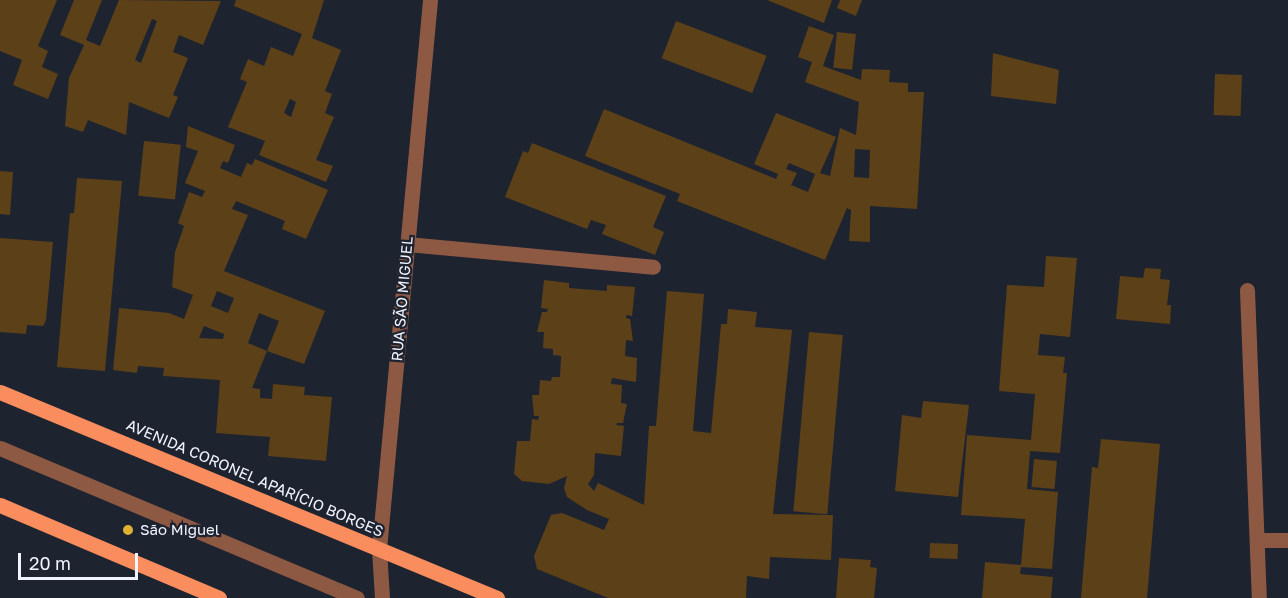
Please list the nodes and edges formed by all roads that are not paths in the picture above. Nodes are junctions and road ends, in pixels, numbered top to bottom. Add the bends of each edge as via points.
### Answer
1 (430, 0) edge
2 (407, 244) junction
3 (653, 267) dead end
4 (1247, 290) dead end
5 (0, 392) edge
6 (0, 448) edge
7 (0, 505) edge
8 (1257, 540) junction
9 (1288, 540) edge
10 (379, 549) junction
11 (219, 598) edge
12 (357, 598) edge
13 (382, 598) edge
14 (497, 598) edge
15 (1259, 598) edge

1 - 2 street, RUA SÃO MIGUEL
2 - 3 street
2 - 10 street, RUA SÃO MIGUEL
4 - 8 street
5 - 10 main road, AVENIDA CORONEL APARÍCIO BORGES
6 - 12 street
7 - 11 main road
8 - 9 street
8 - 15 street
10 - 13 street, RUA SÃO MIGUEL
10 - 14 main road, AVENIDA CORONEL APARÍCIO BORGES

